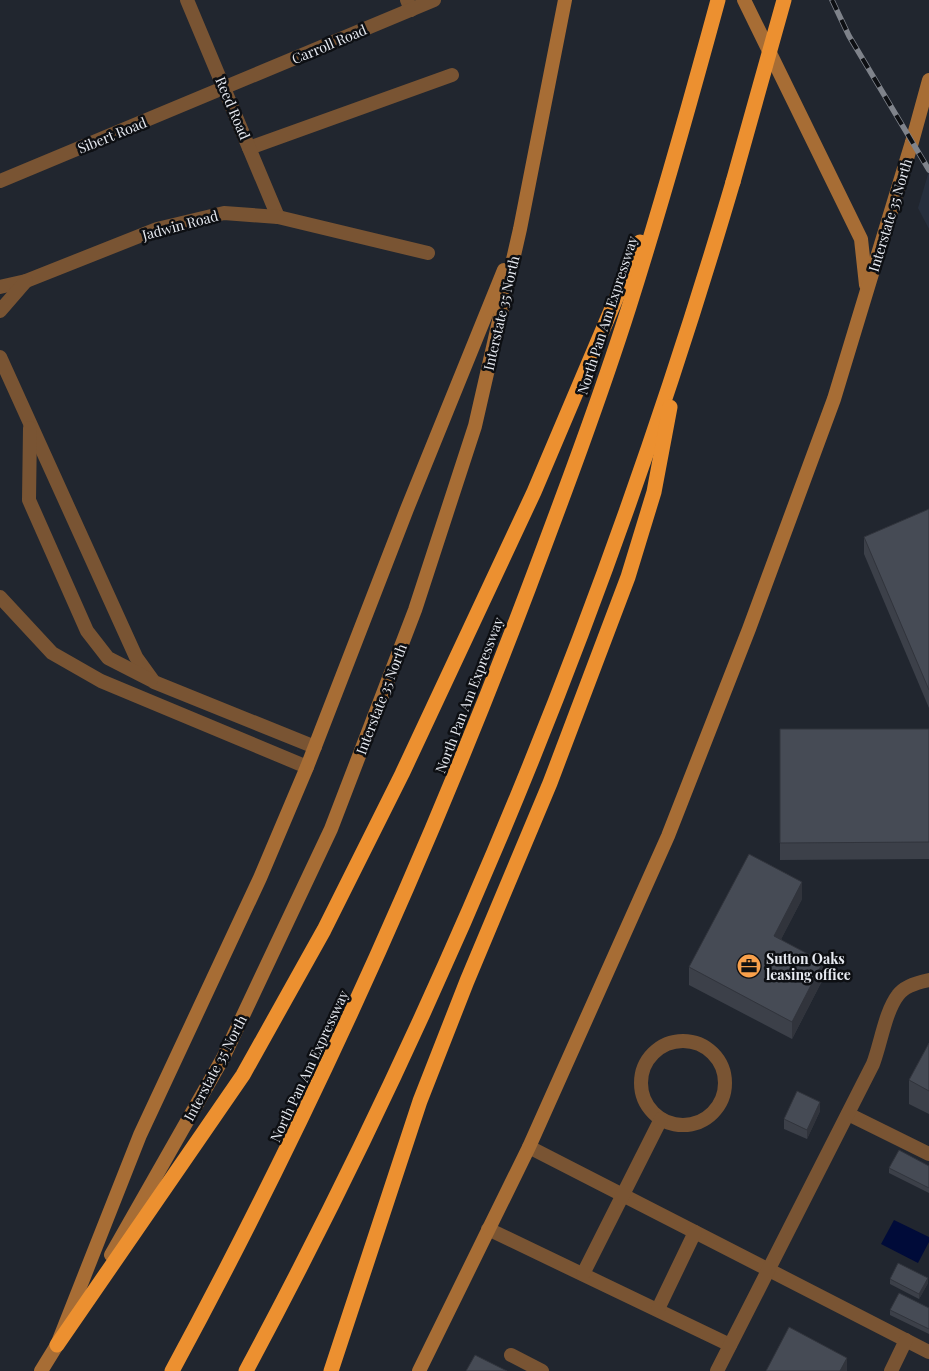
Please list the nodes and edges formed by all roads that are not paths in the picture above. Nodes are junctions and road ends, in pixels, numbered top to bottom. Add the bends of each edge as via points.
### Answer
1 (188, 0) edge
2 (434, 0) edge
3 (565, 0) edge
4 (718, 0) edge
5 (744, 0) edge
6 (784, 0) edge
7 (409, 5) edge
8 (452, 75) dead end
9 (929, 80) edge
10 (224, 88) junction
11 (249, 148) junction
12 (670, 171) junction
13 (0, 181) edge
14 (278, 217) junction
15 (520, 229) junction
16 (428, 252) dead end
17 (26, 281) junction
18 (0, 287) edge
19 (866, 293) junction
20 (0, 311) edge
21 (0, 357) edge
22 (678, 362) junction
23 (30, 423) junction
24 (0, 596) edge
25 (154, 682) junction
26 (315, 747) junction
27 (307, 767) junction
28 (929, 980) edge
29 (848, 1114) junction
30 (661, 1119) junction
31 (529, 1147) junction
32 (929, 1154) edge
33 (623, 1195) junction
34 (488, 1230) junction
35 (695, 1232) junction
36 (768, 1270) junction
37 (583, 1274) junction
38 (658, 1310) junction
39 (906, 1340) junction
40 (57, 1345) junction
41 (730, 1345) junction
42 (929, 1352) edge
43 (511, 1355) dead end
44 (40, 1371) edge
45 (172, 1371) edge
46 (246, 1371) edge
47 (331, 1371) edge
48 (419, 1371) edge
49 (542, 1371) edge
50 (716, 1371) edge
51 (891, 1371) edge

1 - 10 street, Reed Road
2 - 7 street, Carroll Road
3 - 15 main road, Interstate 35 North
4 - 12 highway, North Pan Am Expressway
5 - 19 main road via 862,239
6 - 22 highway, bridge
7 - 10 street, Carroll Road
8 - 11 street
9 - 19 main road, Interstate 35 North
10 - 11 street, Reed Road
10 - 13 street, Sibert Road
11 - 14 street, Reed Road
12 - 40 highway via 534,492 394,792 324,930 243,1075
12 - 45 highway, North Pan Am Expressway via 628,308 558,508 443,808 379,956 286,1151
14 - 16 street, Jadwin Road
14 - 17 street, Jadwin Road via 224,213 157,229
15 - 26 main road
15 - 40 main road, Interstate 35 North via 475,426 415,610 331,829 223,1058 139,1209
17 - 18 street, Jadwin Road
17 - 20 street, Jadwin Road
19 - 31 main road, Interstate 35 North via 834,399 672,827
21 - 23 street
22 - 46 highway via 579,638 441,975 373,1120
22 - 47 highway via 654,492 628,577 550,783 466,981 423,1093
23 - 25 street via 136,657
23 - 25 street via 29,500 87,631 108,658
24 - 27 street via 52,653 101,681
25 - 26 street
26 - 27 main road
27 - 40 main road via 260,878 140,1134
28 - 29 street via 918,982 899,994 889,1014 874,1064
29 - 32 street
29 - 36 street
30 - 30 street via 677,1125 693,1124 708,1117 720,1104 725,1088 724,1072 717,1057 705,1046 689,1040 673,1041 646,1061 641,1077 642,1093 648,1108
30 - 33 street
31 - 33 street
31 - 34 main road, Interstate 35 North
33 - 35 street
33 - 37 street
34 - 37 street
34 - 48 main road, Interstate 35 North
35 - 36 street
35 - 38 street
36 - 39 street
36 - 41 street
37 - 38 street
38 - 41 street
39 - 42 street
39 - 51 street
40 - 44 main road
41 - 50 street
43 - 49 street

